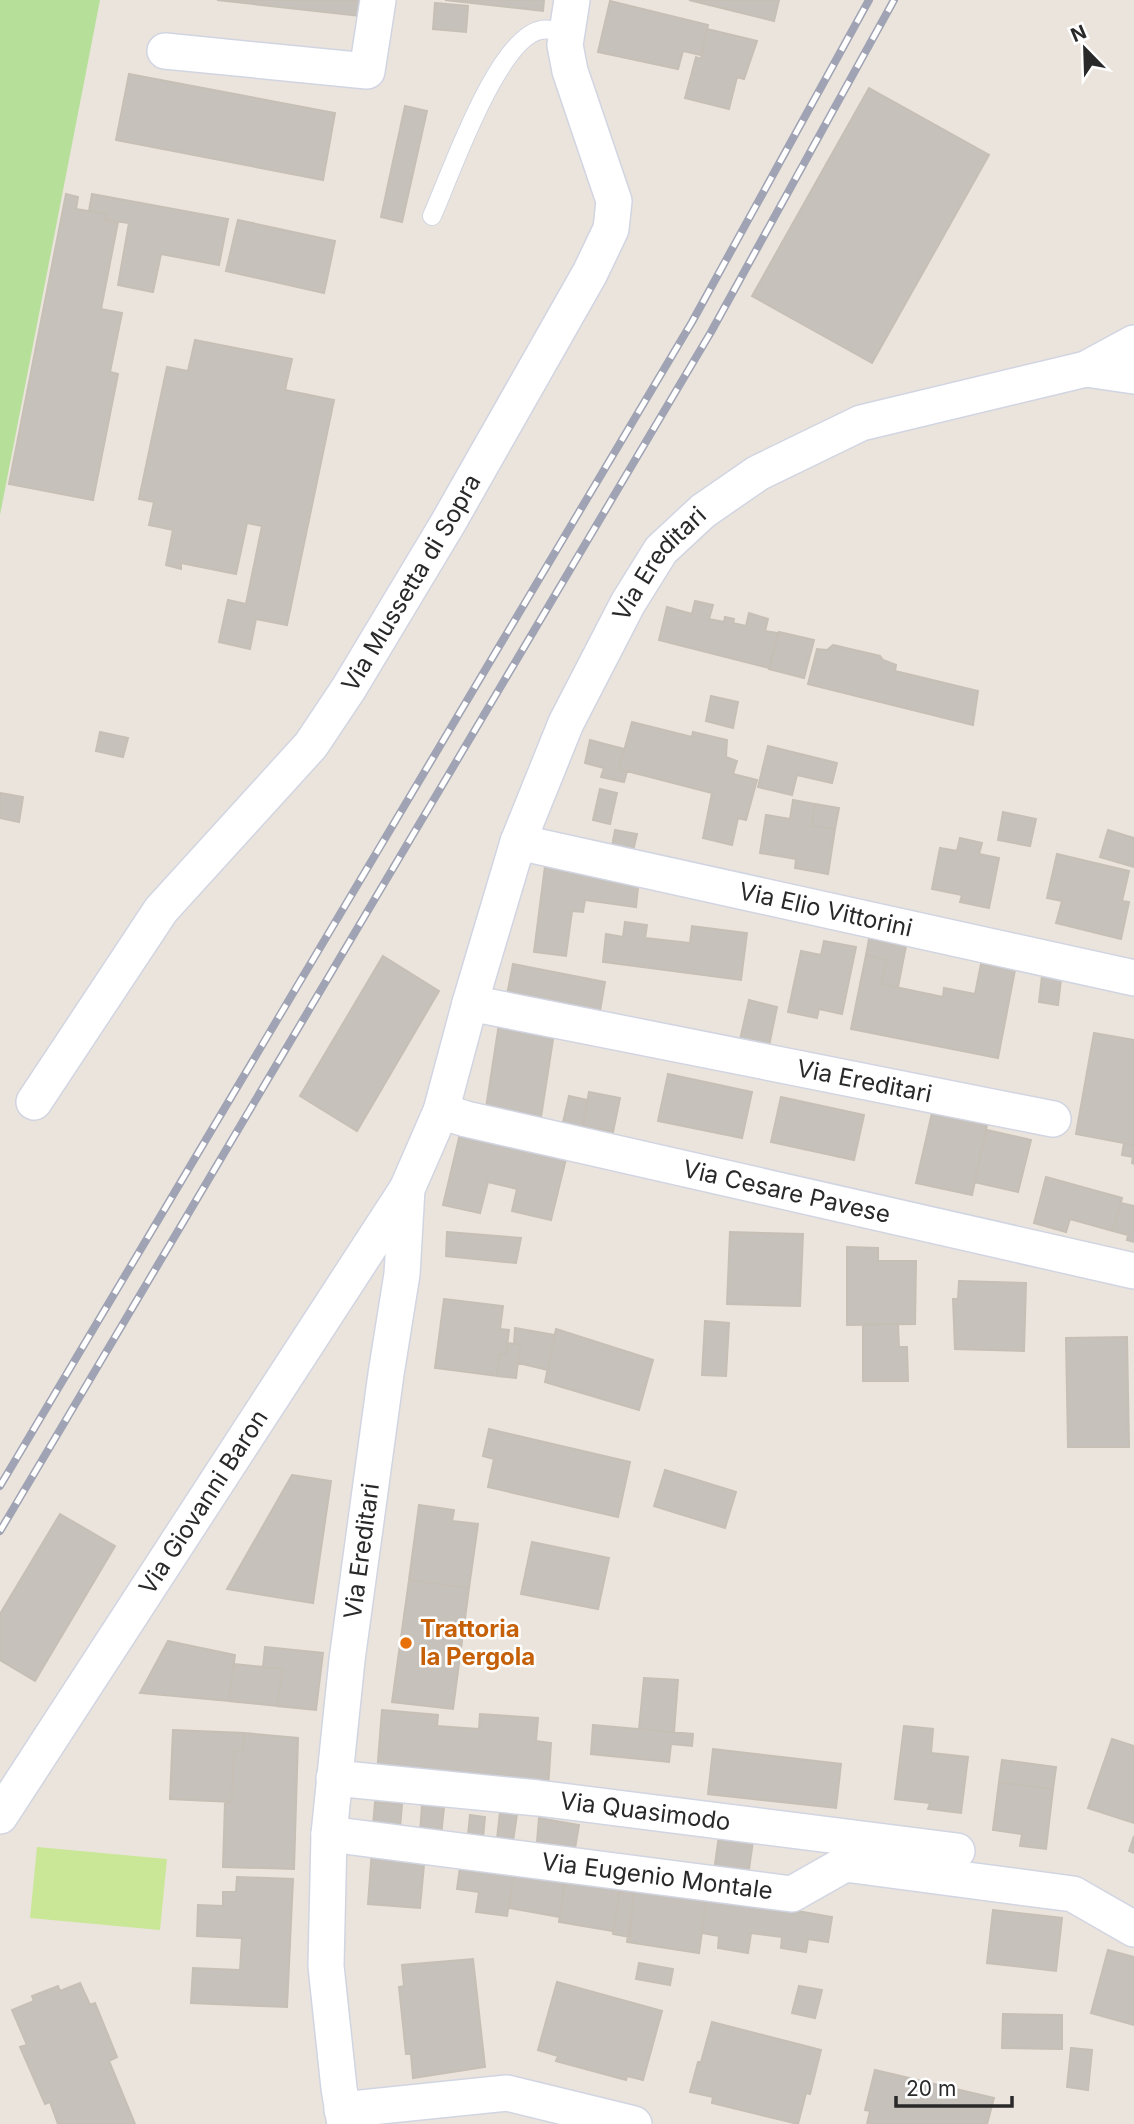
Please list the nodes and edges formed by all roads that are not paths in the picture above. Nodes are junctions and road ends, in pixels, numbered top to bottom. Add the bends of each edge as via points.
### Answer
1 (378, 0) edge
2 (570, 16) edge
3 (165, 51) dead end
4 (432, 216) dead end
5 (1134, 343) edge
6 (1086, 369) junction
7 (1134, 376) edge
8 (518, 842) junction
9 (1134, 978) edge
10 (470, 1003) junction
11 (34, 1102) dead end
12 (441, 1111) junction
13 (1053, 1119) dead end
14 (407, 1189) junction
15 (1134, 1271) edge
16 (334, 1778) junction
17 (0, 1816) edge
18 (329, 1834) junction
19 (957, 1851) dead end
20 (1134, 1928) edge
21 (344, 2117) edge
22 (634, 2124) edge

1 - 3 street via 367,71
2 - 4 lane via 522,39 508,55 487,90
2 - 11 street, Via Mussetta di Sopra via 565,45 570,71 614,201 611,229 590,273 448,523 311,745 161,910
5 - 6 street, Via Ereditari
6 - 7 street, Via Ereditari
6 - 8 street, Via Ereditari via 861,423 758,472 703,511 661,550 628,603 566,723
8 - 9 street, Via Elio Vittorini
8 - 10 street, Via Ereditari
10 - 12 street, Via Ereditari
10 - 13 street, Via Ereditari
12 - 14 street, Via Ereditari
12 - 15 street, Via Cesare Pavese
14 - 16 street, Via Ereditari via 402,1274
14 - 17 street, Via Giovanni Baron
16 - 18 street, Via Ereditari
16 - 19 street, Via Quasimodo via 538,1798
18 - 20 street, Via Eugenio Montale via 792,1894 845,1864 1073,1894
18 - 21 street, Via Ereditari via 326,1966
21 - 22 street, Via Ereditari via 507,2093

